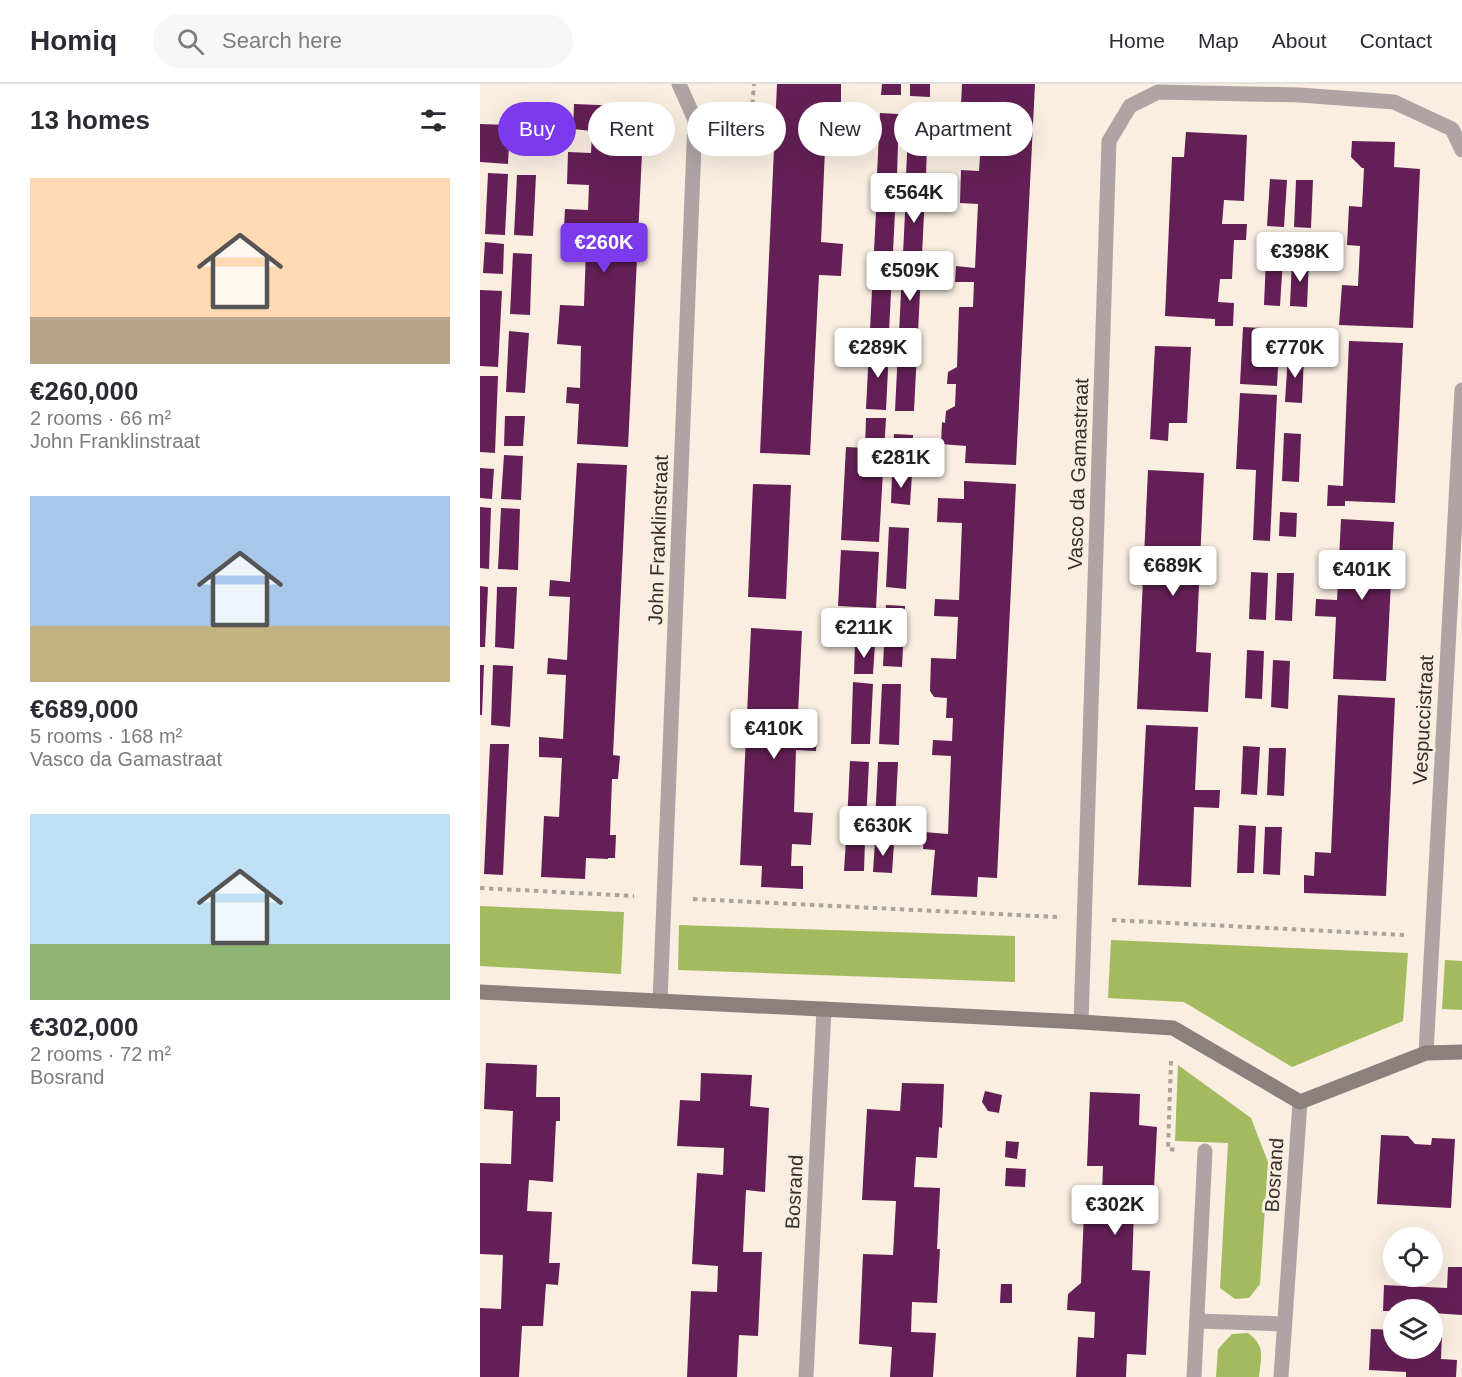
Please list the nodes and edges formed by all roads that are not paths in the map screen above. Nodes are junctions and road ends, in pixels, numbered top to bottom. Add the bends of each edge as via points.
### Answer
1 (679, 84) edge
2 (1462, 150) edge
3 (1462, 390) edge
4 (480, 992) edge
5 (660, 1001) junction
6 (824, 1010) junction
7 (1081, 1022) junction
8 (1462, 1052) edge
9 (1426, 1053) junction
10 (1300, 1102) junction
11 (1205, 1151) road end
12 (1197, 1321) junction
13 (1284, 1323) junction
14 (806, 1377) edge
15 (1194, 1377) edge
16 (1281, 1377) edge

1 - 5 street, John Franklinstraat via 695,120
2 - 7 street, Vasco da Gamastraat via 1452,129 1394,102 1300,95 1158,92 1130,106 1109,141
3 - 9 street, Vespuccistraat
4 - 5 street
5 - 6 street
6 - 7 street
6 - 14 street, Bosrand
7 - 10 street via 1173,1028
8 - 9 street
9 - 10 street
10 - 13 street, Bosrand
11 - 12 street
12 - 13 street
12 - 15 street
13 - 16 street, Bosrand

